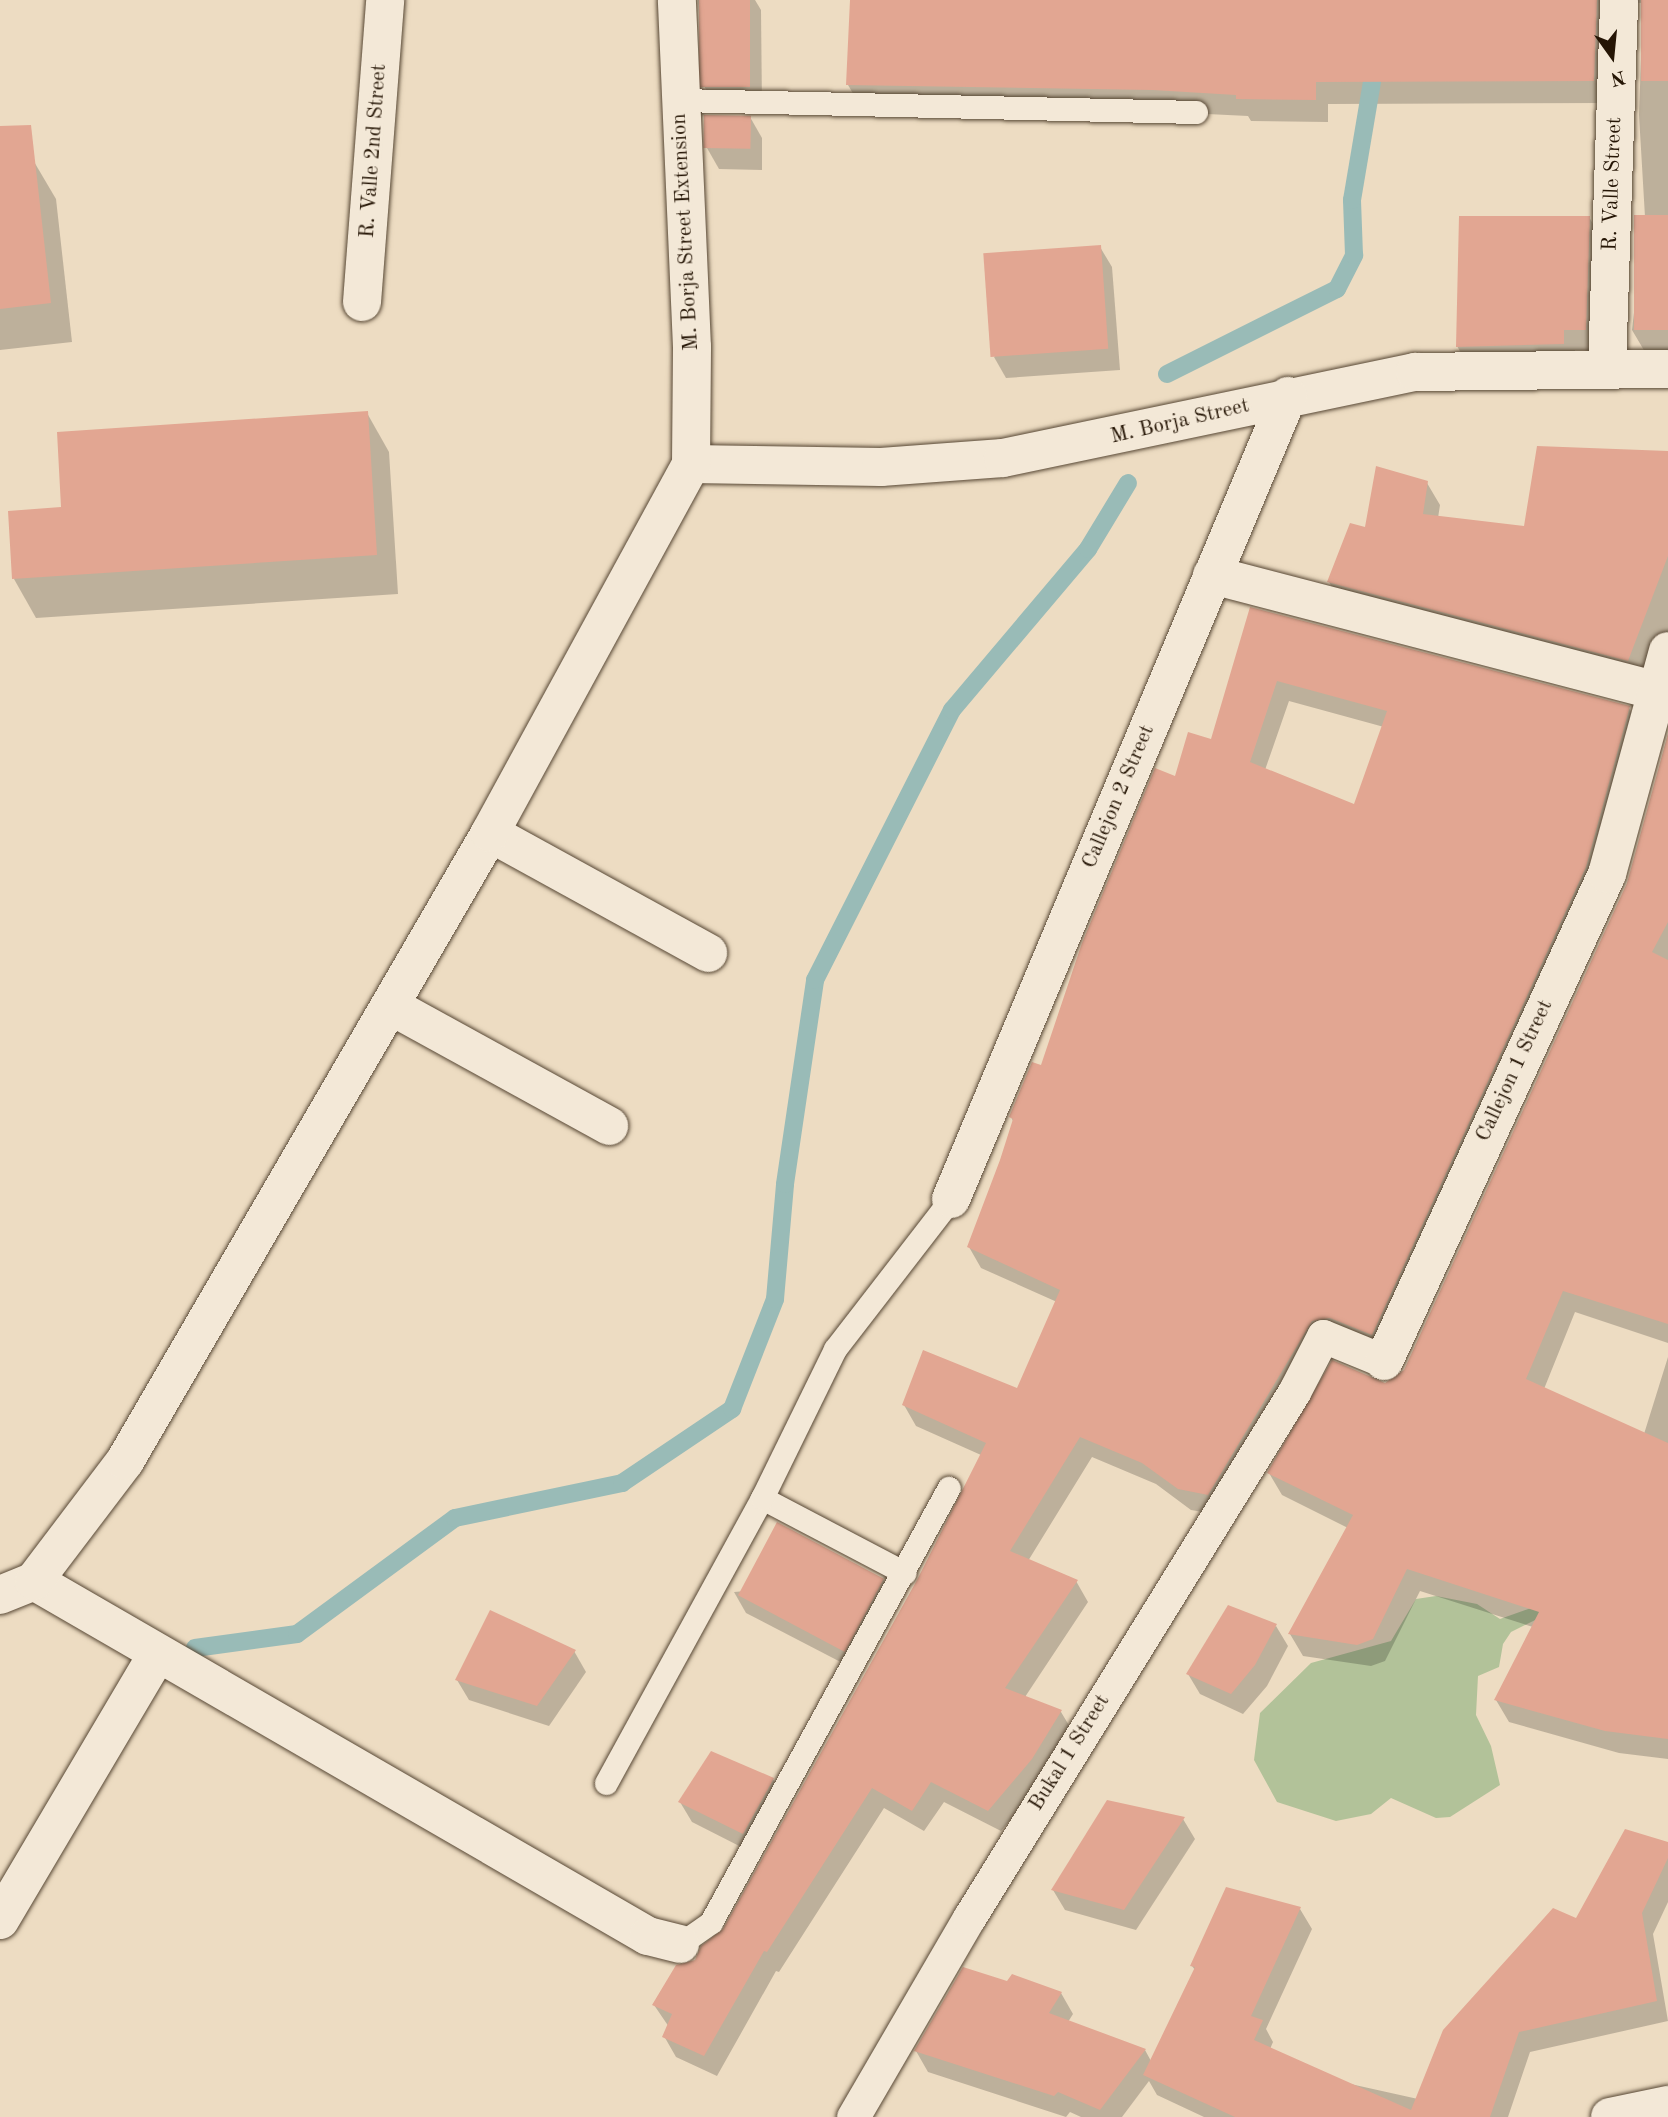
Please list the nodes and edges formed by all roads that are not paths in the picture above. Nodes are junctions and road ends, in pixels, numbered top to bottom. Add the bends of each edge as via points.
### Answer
1 (385, 0) edge
2 (677, 0) edge
3 (1619, 0) edge
4 (680, 100) junction
5 (1196, 112) dead end
6 (362, 302) dead end
7 (1607, 367) junction
8 (1668, 369) edge
9 (1289, 396) junction
10 (691, 464) junction
11 (1212, 575) junction
12 (1668, 651) edge
13 (1658, 691) junction
14 (490, 833) junction
15 (708, 953) dead end
16 (391, 1006) junction
17 (609, 1126) dead end
18 (951, 1199) joint
19 (1384, 1361) joint
20 (1294, 1392) joint
21 (949, 1488) dead end
22 (762, 1498) junction
23 (905, 1573) junction
24 (17, 1588) edge
25 (157, 1654) junction
26 (606, 1783) dead end
27 (0, 1920) edge
28 (680, 1944) joint
29 (1668, 2105) edge
30 (853, 2117) edge
31 (1609, 2117) edge

1 - 6 street, R. Valle 2nd Street
2 - 4 street, M. Borja Street Extension
3 - 7 street, R. Valle Street
4 - 5 lane
4 - 10 street, M. Borja Street Extension via 692,347
7 - 8 street, M. Borja Street
7 - 9 street, M. Borja Street via 1415,372
9 - 10 street, M. Borja Street via 1003,458 881,467
9 - 11 street, Callejon 2 Street
10 - 14 street
11 - 13 street
11 - 18 street, Callejon 2 Street
12 - 13 street, Callejon 1 Street
13 - 19 street, Callejon 1 Street via 1607,874
14 - 15 street
14 - 16 street
16 - 17 street
16 - 24 street via 125,1461
18 - 22 lane via 835,1349
19 - 20 street, Callejon 1 Street via 1323,1336
20 - 30 street, Bukal 1 Street via 969,1918
21 - 23 lane
22 - 23 lane
22 - 26 lane
23 - 28 lane via 711,1922
24 - 25 street
25 - 27 street
25 - 28 street via 649,1936
29 - 31 street

